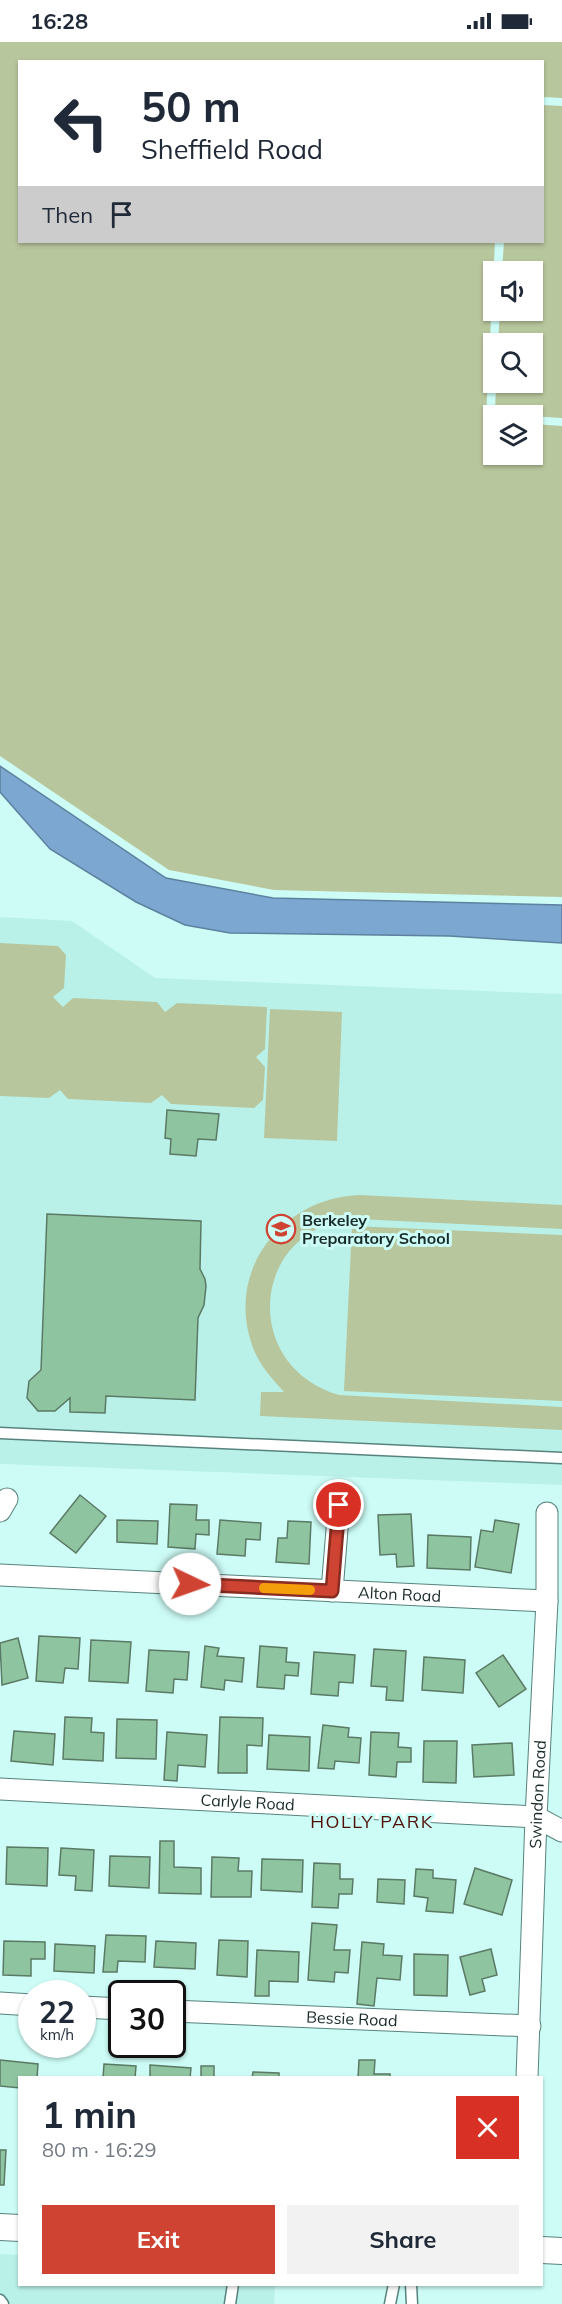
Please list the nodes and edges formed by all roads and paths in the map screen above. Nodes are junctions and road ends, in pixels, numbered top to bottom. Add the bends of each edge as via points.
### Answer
1 (0, 1432) edge
2 (562, 1458) edge
3 (339, 1505) dead end
4 (547, 1513) dead end
5 (0, 1575) edge
6 (332, 1591) junction
7 (547, 1601) junction
8 (0, 1789) edge
9 (536, 1817) junction
10 (562, 1831) edge
11 (0, 2003) edge
12 (18, 2004) edge
13 (186, 2012) edge
14 (530, 2026) junction
15 (527, 2076) edge
16 (0, 2227) edge
17 (18, 2228) edge
18 (543, 2250) edge
19 (562, 2251) edge
20 (232, 2286) edge
21 (394, 2286) edge
22 (411, 2286) edge
23 (0, 2300) edge
24 (3, 2304) edge
25 (230, 2304) edge
26 (390, 2304) edge
27 (412, 2304) edge

1 - 2 lane
3 - 6 street
4 - 7 street, Swindon Road
5 - 6 street, Alton Road
6 - 7 street, Alton Road
7 - 9 street, Swindon Road
8 - 9 street, Carlyle Road
9 - 10 street, Carlyle Road
9 - 14 street, Swindon Road
11 - 12 street
13 - 14 street, Bessie Road
14 - 15 street, Swindon Road
16 - 17 street
18 - 19 street
20 - 25 lane
21 - 26 lane
22 - 27 lane
23 - 24 lane

